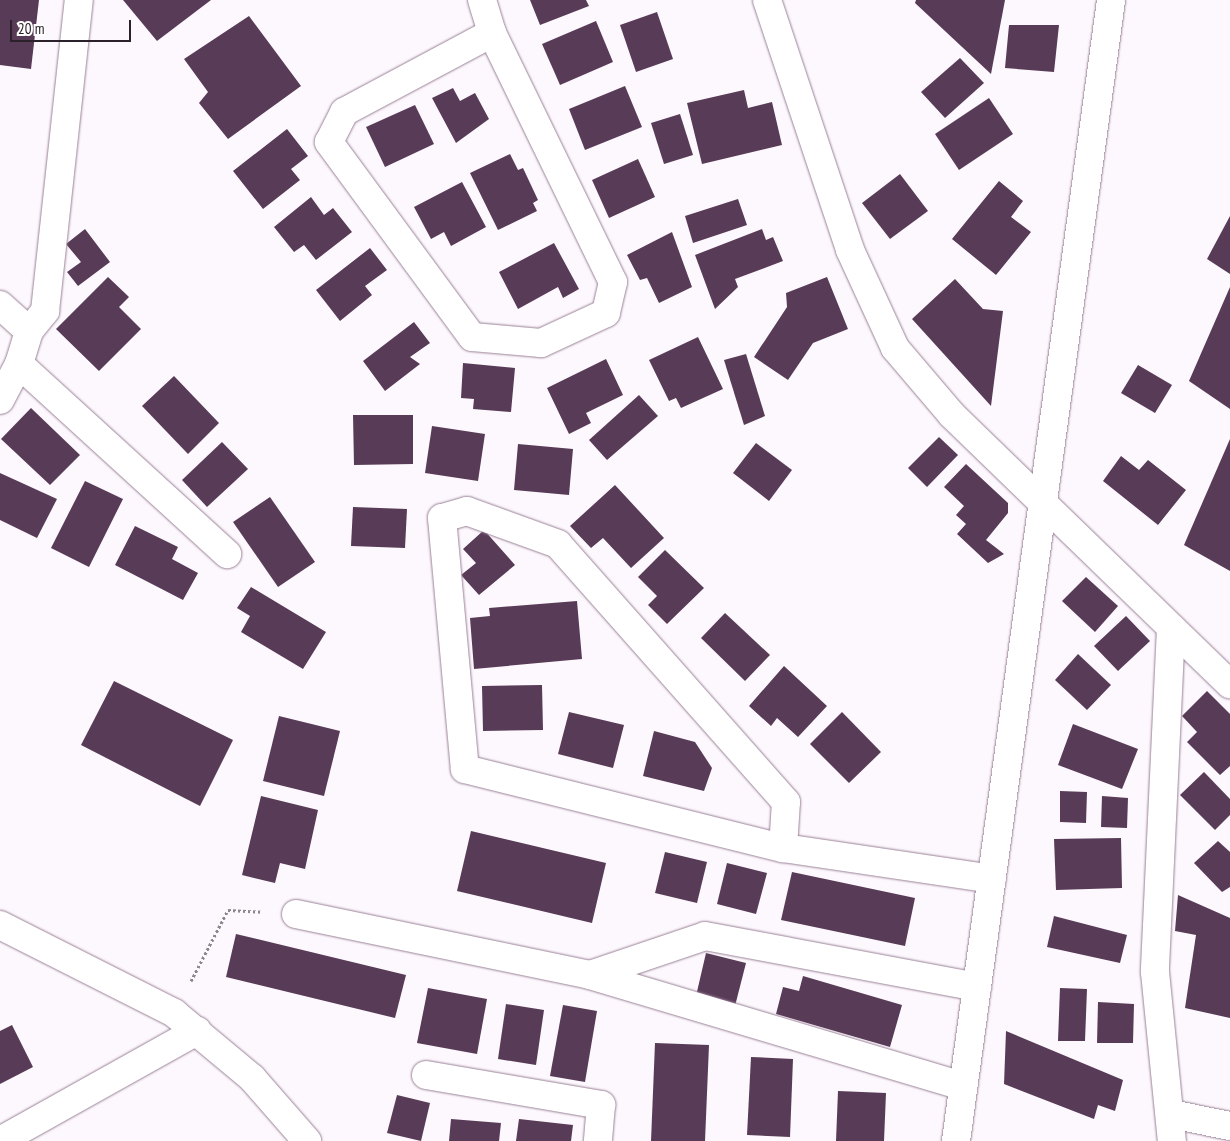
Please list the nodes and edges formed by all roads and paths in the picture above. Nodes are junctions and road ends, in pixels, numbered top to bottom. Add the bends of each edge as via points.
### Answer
1 (79, 0) edge
2 (482, 0) edge
3 (767, 0) edge
4 (1111, 0) edge
5 (492, 33) junction
6 (0, 305) edge
7 (29, 331) junction
8 (20, 364) junction
9 (0, 400) edge
10 (1043, 506) junction
11 (227, 554) dead end
12 (1171, 628) junction
13 (1230, 684) edge
14 (783, 848) junction
15 (992, 880) junction
16 (296, 914) joint
17 (0, 925) edge
18 (590, 976) junction
19 (977, 987) junction
20 (174, 1013) junction
21 (197, 1031) junction
22 (426, 1075) dead end
23 (963, 1086) junction
24 (1230, 1126) edge
25 (1171, 1128) edge
26 (0, 1141) edge
27 (307, 1141) edge
28 (598, 1141) edge
29 (956, 1141) edge

1 - 7 street via 45,311
2 - 5 street
3 - 10 street via 850,250 895,348 928,390
4 - 10 street
5 - 5 street via 614,282 606,313 541,343 472,337 329,142 344,112
6 - 7 street
7 - 8 street
8 - 9 street
8 - 11 street
10 - 12 street
10 - 15 street
12 - 13 street
12 - 25 street via 1155,972
14 - 14 street via 465,769 442,518 467,512 558,544 786,802
14 - 15 street
15 - 19 street
16 - 18 street
16 - 20 path via 228,910
17 - 20 street
18 - 19 street via 705,936
18 - 23 street
19 - 23 street
20 - 21 street
21 - 26 street
21 - 27 street via 252,1078
22 - 28 street via 601,1105
23 - 29 street
24 - 25 street

